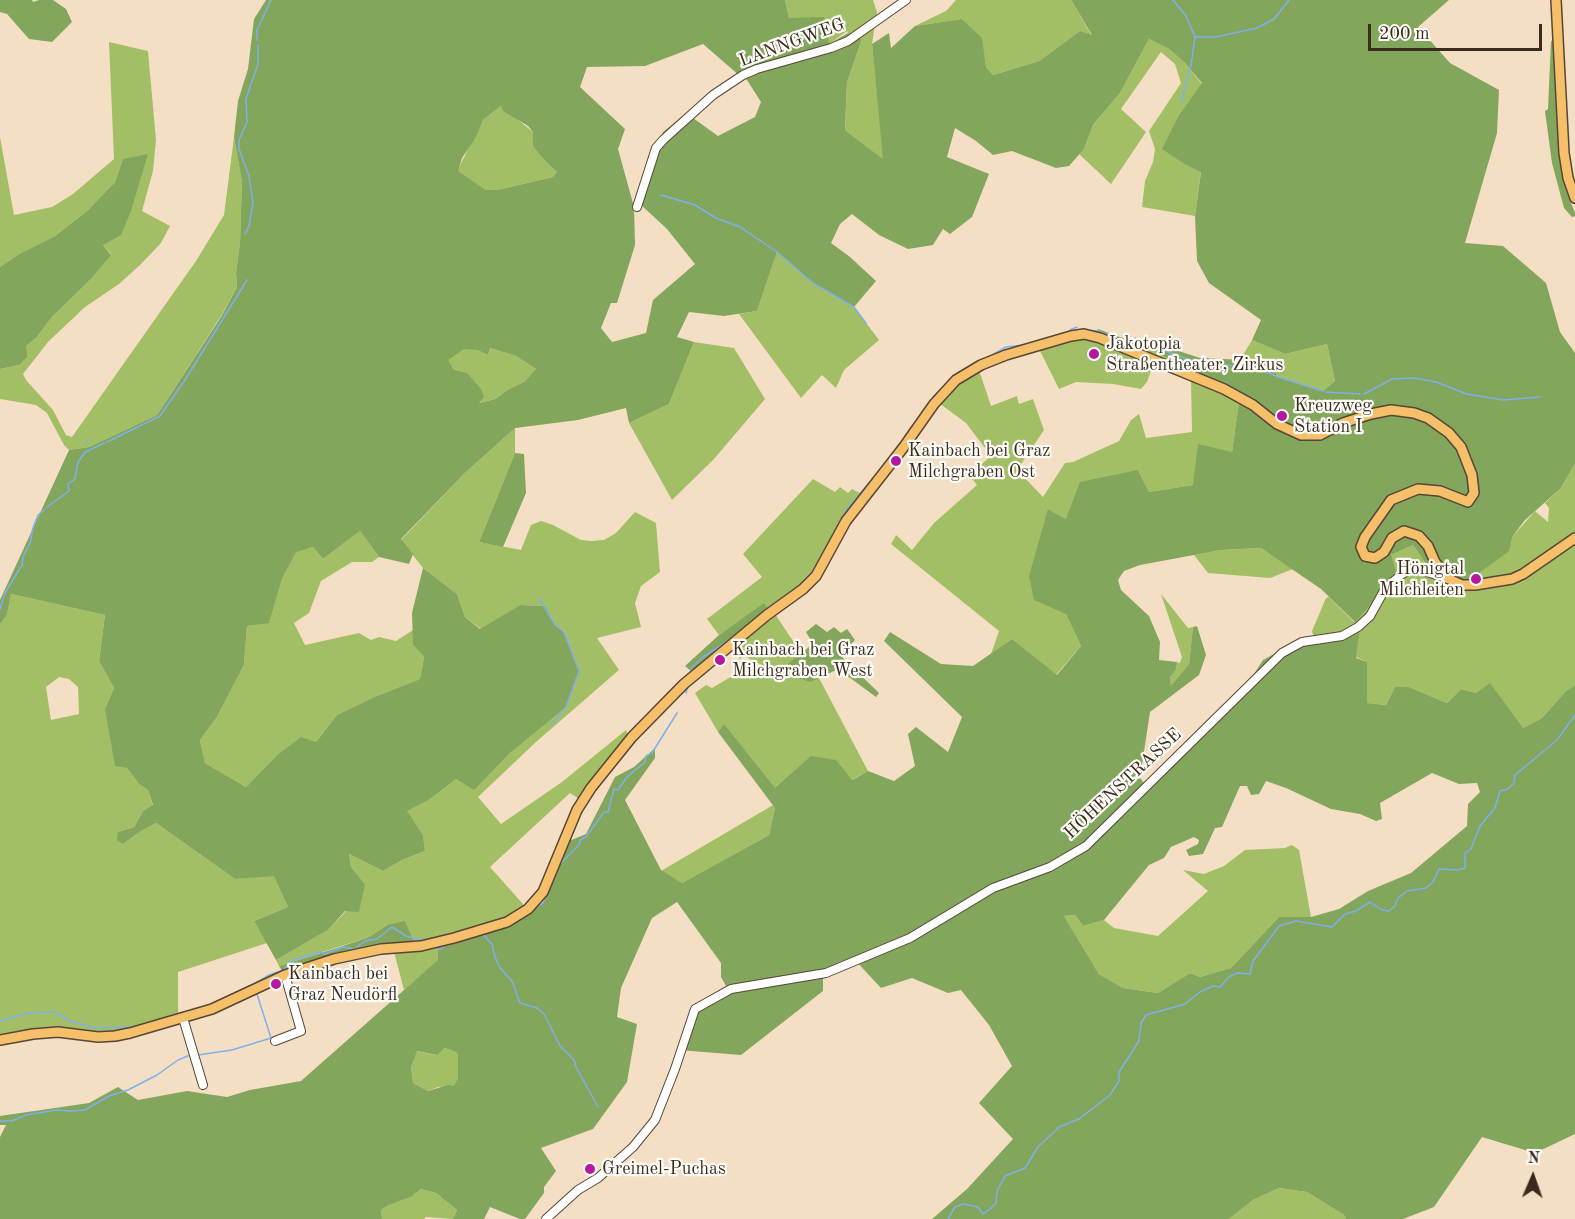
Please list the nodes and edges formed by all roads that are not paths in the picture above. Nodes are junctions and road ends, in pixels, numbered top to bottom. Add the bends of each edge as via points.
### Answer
1 (906, 0) edge
2 (1557, 0) edge
3 (1575, 198) edge
4 (637, 207) dead end
5 (1575, 538) edge
6 (1449, 579) junction
7 (285, 975) junction
8 (183, 1018) junction
9 (0, 1040) edge
10 (275, 1041) dead end
11 (204, 1085) dead end
12 (546, 1219) edge

1 - 4 street, LANNGWEG via 849,41 757,69 713,95 656,148
2 - 3 main road via 1563,153
5 - 6 main road, HÖHENSTRASSE via 1512,579 1462,585
6 - 7 main road via 1419,536 1404,531 1392,538 1375,558 1365,556 1361,547 1391,500 1418,489 1440,491 1468,502 1474,493 1461,447 1428,418 1391,410 1343,423 1320,435 1301,435 1224,389 1100,338 1071,336 1006,355 956,380 934,404 846,521 816,576 684,684 632,737 577,810 543,892 528,909 507,922 454,938 334,959
6 - 12 street, HÖHENSTRASSE via 1413,568 1385,589 1370,616 1358,627 1342,636 1302,642 1282,653 1086,846 1050,867 993,888 910,938 826,973 731,990 695,1009 654,1120 633,1147
7 - 8 main road
7 - 10 street via 301,1031
8 - 9 main road via 115,1036 58,1032
8 - 11 street

